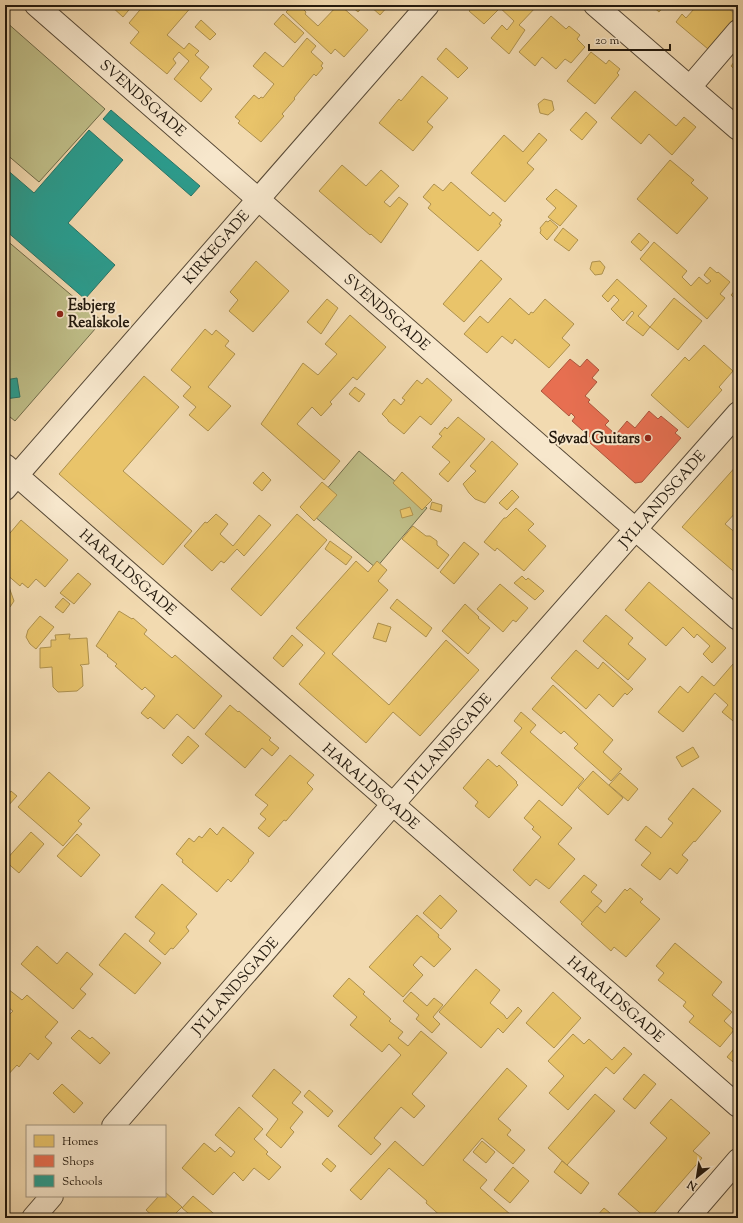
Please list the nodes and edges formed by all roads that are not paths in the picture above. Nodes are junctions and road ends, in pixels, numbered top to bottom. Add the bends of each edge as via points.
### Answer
1 (36, 5) edge
2 (428, 5) edge
3 (595, 5) edge
4 (738, 31) edge
5 (690, 87) junction
6 (738, 129) edge
7 (258, 199) junction
8 (738, 413) edge
9 (9, 477) edge
10 (636, 529) junction
11 (738, 619) edge
12 (393, 804) junction
13 (738, 1106) edge
14 (114, 1125) edge
15 (738, 1160) edge
16 (51, 1197) edge
17 (33, 1218) edge
18 (688, 1218) edge

1 - 7 street, SVENDSGADE
2 - 7 street, KIRKEGADE
3 - 5 street
4 - 5 street
5 - 6 street
7 - 9 street, KIRKEGADE
7 - 10 street, SVENDSGADE
8 - 10 street, JYLLANDSGADE
9 - 12 street, HARALDSGADE
10 - 11 street, SVENDSGADE
10 - 12 street, JYLLANDSGADE
12 - 13 street, HARALDSGADE
12 - 14 street, JYLLANDSGADE
15 - 18 street
16 - 17 street

